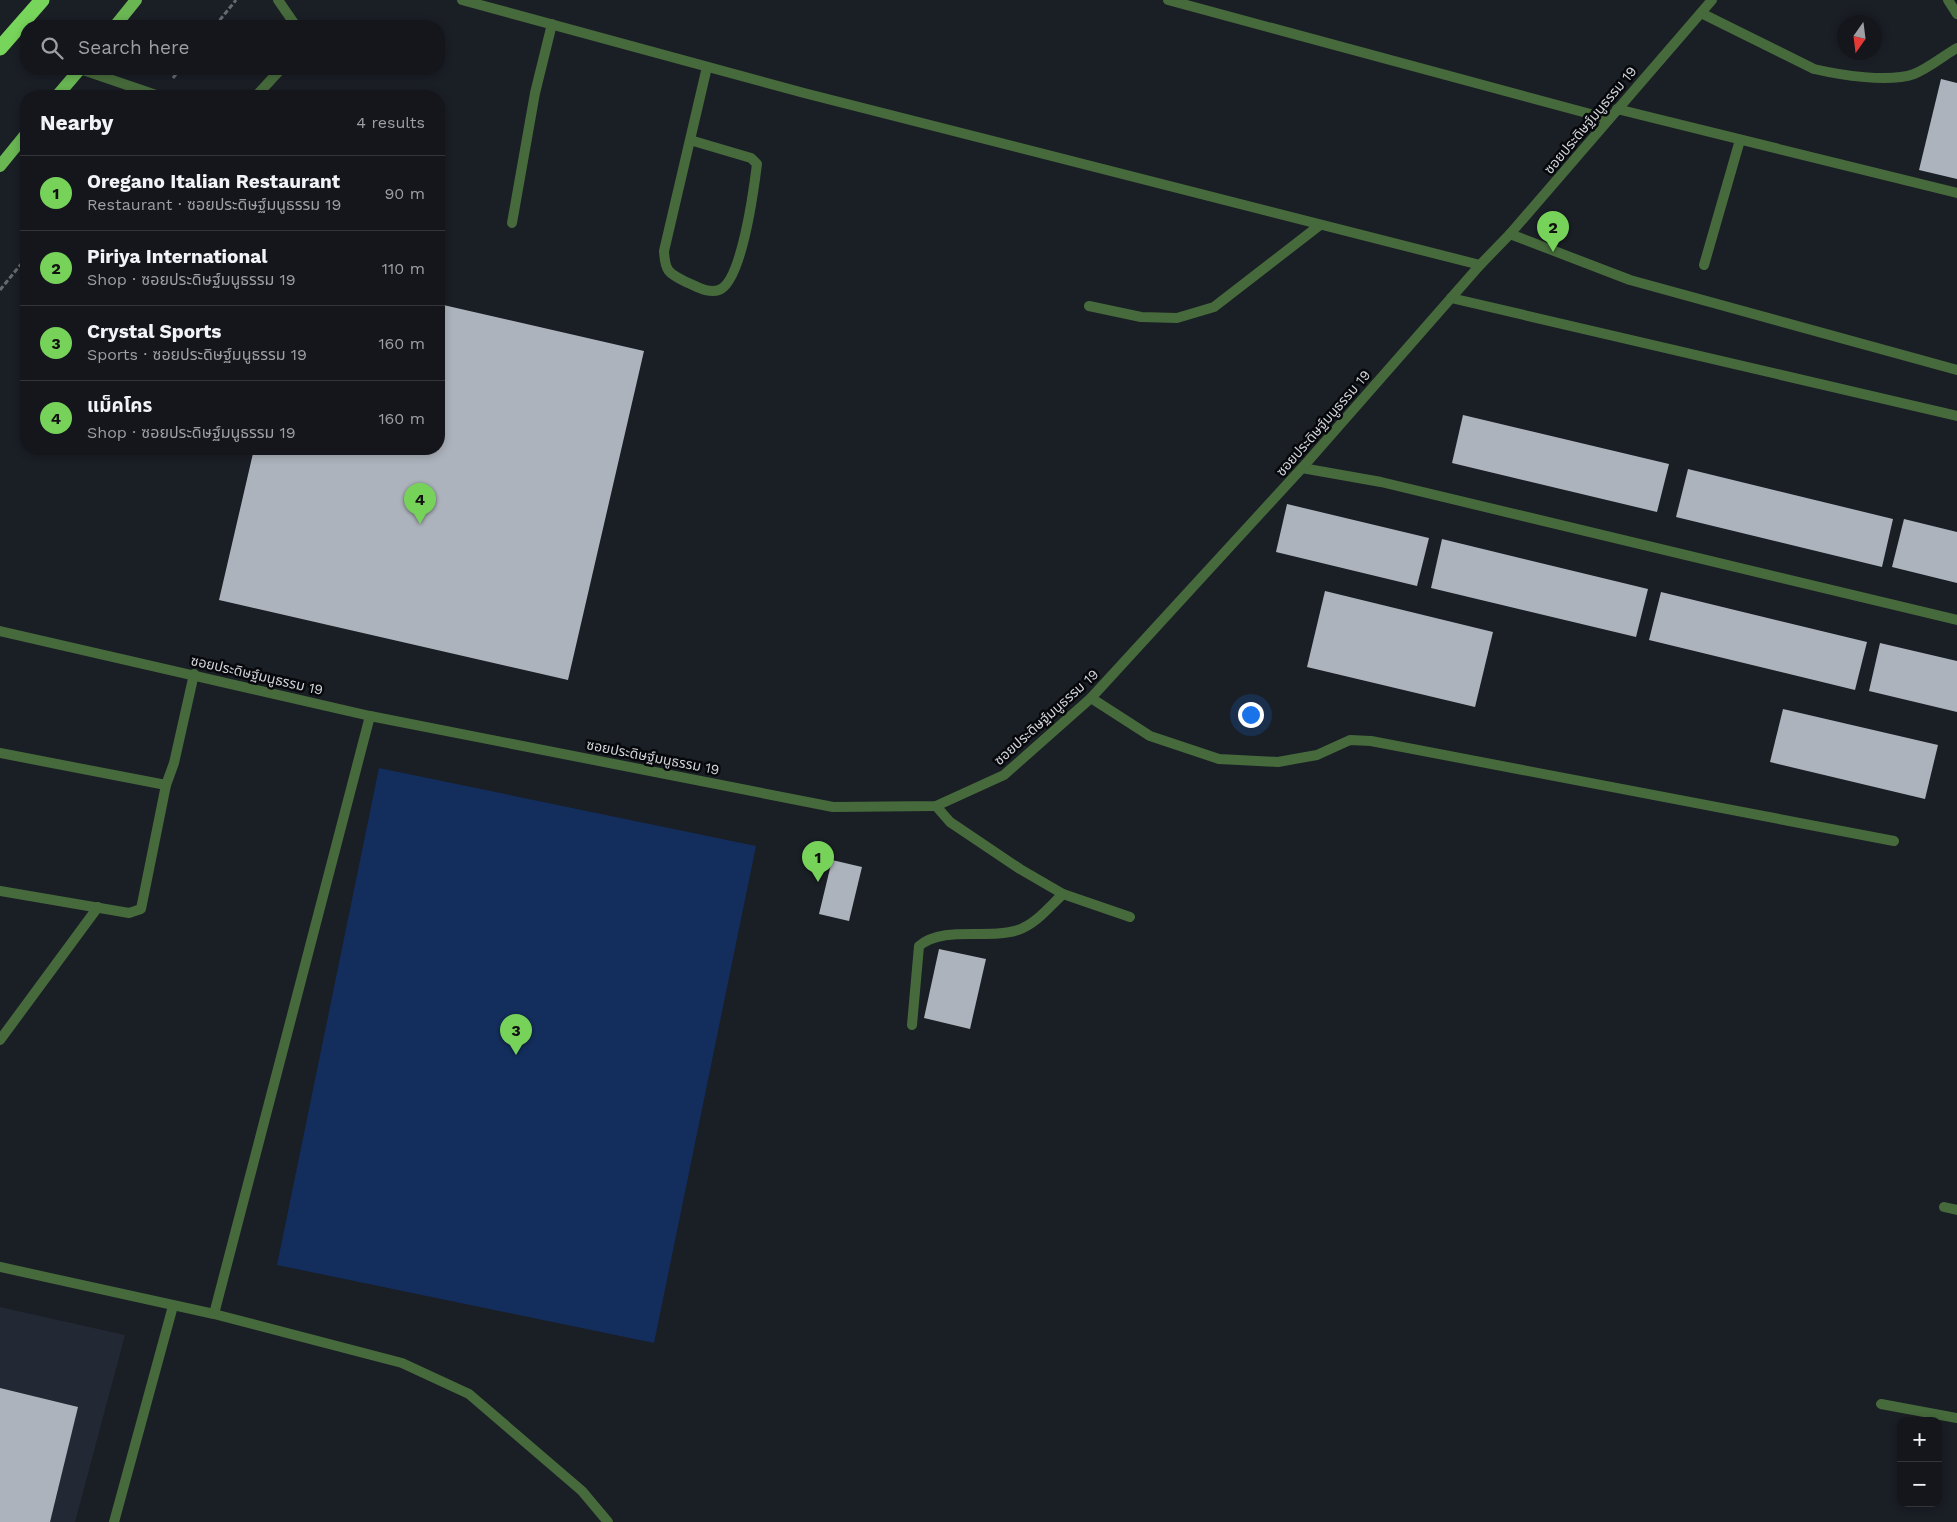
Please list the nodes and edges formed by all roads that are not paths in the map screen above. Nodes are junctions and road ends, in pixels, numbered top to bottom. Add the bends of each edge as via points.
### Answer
1 (42, 0) edge
2 (136, 0) edge
3 (278, 0) edge
4 (462, 0) edge
5 (1168, 0) edge
6 (1712, 0) edge
7 (1948, 0) edge
8 (1701, 13) junction
9 (1957, 14) edge
10 (24, 20) edge
11 (120, 20) edge
12 (292, 20) edge
13 (552, 24) junction
14 (20, 25) edge
15 (0, 48) edge
16 (1957, 48) edge
17 (707, 67) junction
18 (75, 75) edge
19 (98, 75) edge
20 (275, 75) edge
21 (62, 90) edge
22 (141, 90) edge
23 (262, 90) edge
24 (1616, 109) junction
25 (1609, 119) junction
26 (690, 140) junction
27 (1740, 140) junction
28 (20, 141) edge
29 (0, 166) edge
30 (1957, 193) edge
31 (512, 222) dead end
32 (1320, 225) junction
33 (1510, 234) junction
34 (1480, 265) junction
35 (1704, 265) dead end
36 (1451, 298) junction
37 (1089, 306) dead end
38 (1957, 370) edge
39 (1957, 416) edge
40 (1302, 468) junction
41 (1957, 620) edge
42 (0, 631) edge
43 (194, 674) junction
44 (1091, 698) junction
45 (370, 716) junction
46 (0, 752) edge
47 (166, 785) junction
48 (936, 806) junction
49 (1894, 841) dead end
50 (0, 891) edge
51 (1063, 894) junction
52 (98, 907) junction
53 (1130, 917) dead end
54 (912, 1025) dead end
55 (0, 1040) edge
56 (1944, 1207) dead end
57 (1957, 1210) edge
58 (0, 1267) edge
59 (173, 1306) junction
60 (214, 1314) junction
61 (1881, 1404) dead end
62 (1957, 1418) edge
63 (114, 1522) edge
64 (608, 1522) edge

1 - 10 highway
2 - 11 main road
3 - 12 street
4 - 13 street
5 - 25 street
6 - 8 street, ซอยประดิษฐ์มนูธรรม 19
7 - 9 street
8 - 16 street via 1814,69 1832,73 1899,77 1914,74
8 - 24 street, ซอยประดิษฐ์มนูธรรม 19
13 - 17 street
13 - 31 street via 535,93
14 - 15 highway
17 - 26 street
17 - 32 street
18 - 21 main road
19 - 22 street
20 - 23 street
24 - 25 street, ซอยประดิษฐ์มนูธรรม 19
24 - 27 street
25 - 33 street, ซอยประดิษฐ์มนูธรรม 19
26 - 26 street via 664,251 664,266 671,275 705,291 717,291 725,287 741,254 757,164 751,158
27 - 30 street
27 - 35 street
28 - 29 main road
32 - 34 street
32 - 37 street via 1214,307 1177,318 1159,318
33 - 34 street, ซอยประดิษฐ์มนูธรรม 19
33 - 38 street via 1630,280
34 - 36 street, ซอยประดิษฐ์มนูธรรม 19
36 - 39 street
36 - 40 street, ซอยประดิษฐ์มนูธรรม 19
40 - 41 street via 1381,482
40 - 44 street, ซอยประดิษฐ์มนูธรรม 19
42 - 43 street, ซอยประดิษฐ์มนูธรรม 19
43 - 45 street, ซอยประดิษฐ์มนูธรรม 19
43 - 47 street
44 - 48 street, ซอยประดิษฐ์มนูธรรม 19 via 1004,776
44 - 49 street via 1150,736 1219,760 1278,762 1317,755 1350,740 1371,741
45 - 48 street, ซอยประดิษฐ์มนูธรรม 19 via 833,806
45 - 60 street
46 - 47 street
47 - 52 street via 141,909 129,913
48 - 51 street via 950,822
50 - 52 street
51 - 53 street
51 - 54 street via 1029,926 1015,931 961,934 929,940 919,946
52 - 55 street
56 - 57 street
58 - 59 street
59 - 60 street
59 - 63 street
60 - 64 street via 402,1363 469,1394 582,1491
61 - 62 street

